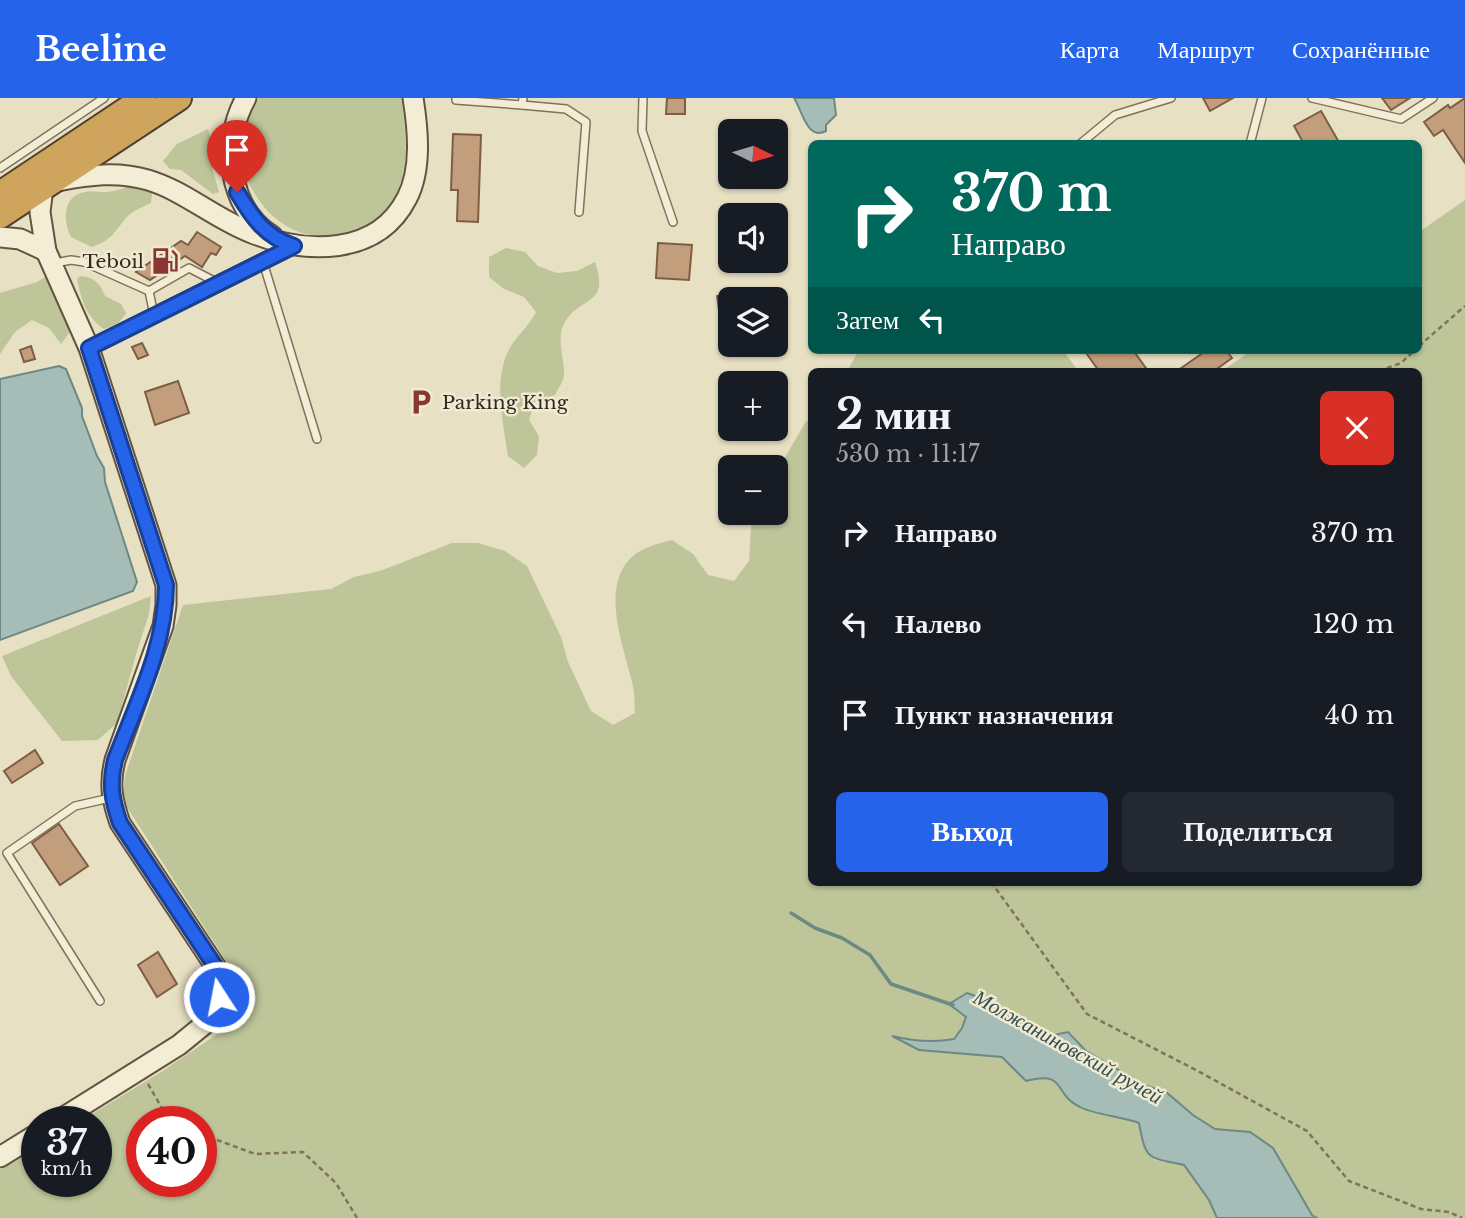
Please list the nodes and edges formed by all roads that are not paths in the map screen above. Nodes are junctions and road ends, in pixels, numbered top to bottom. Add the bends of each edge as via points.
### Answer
1 (104, 98) edge
2 (143, 98) edge
3 (178, 98) edge
4 (246, 98) edge
5 (413, 98) edge
6 (456, 98) edge
7 (643, 98) edge
8 (1171, 98) edge
9 (1262, 98) edge
10 (1312, 98) edge
11 (1433, 98) edge
12 (522, 102) edge
13 (1085, 140) edge
14 (1251, 140) edge
15 (0, 168) edge
16 (46, 185) junction
17 (0, 194) edge
18 (579, 212) dead end
19 (0, 216) edge
20 (673, 222) dead end
21 (0, 237) edge
22 (288, 244) junction
23 (49, 257) junction
24 (263, 262) junction
25 (219, 284) junction
26 (149, 290) junction
27 (154, 316) junction
28 (89, 348) junction
29 (317, 439) dead end
30 (111, 798) junction
31 (100, 1001) dead end
32 (81, 1106) edge
33 (21, 1144) edge
34 (0, 1157) edge

1 - 15 lane
2 - 17 highway
3 - 16 highway
4 - 22 street via 232,141 237,192 266,232
5 - 22 street via 416,164 400,210 383,228 363,239 328,248
6 - 12 lane
7 - 20 lane via 642,131
8 - 13 lane via 1115,115
9 - 14 lane
10 - 11 lane via 1401,119
12 - 18 lane via 566,109 586,122
16 - 19 highway
16 - 22 street via 95,174 146,179 241,229
16 - 23 street via 40,212
21 - 23 street via 20,239
22 - 24 street
23 - 26 lane via 84,262
23 - 28 street
24 - 25 street
24 - 29 lane
25 - 26 lane via 189,268
25 - 27 street
26 - 27 lane
27 - 28 street
28 - 30 street via 166,585 163,626 115,760
30 - 31 lane via 75,806 7,853
30 - 32 street via 120,823 217,969 219,997 206,1023 179,1045
33 - 34 street

